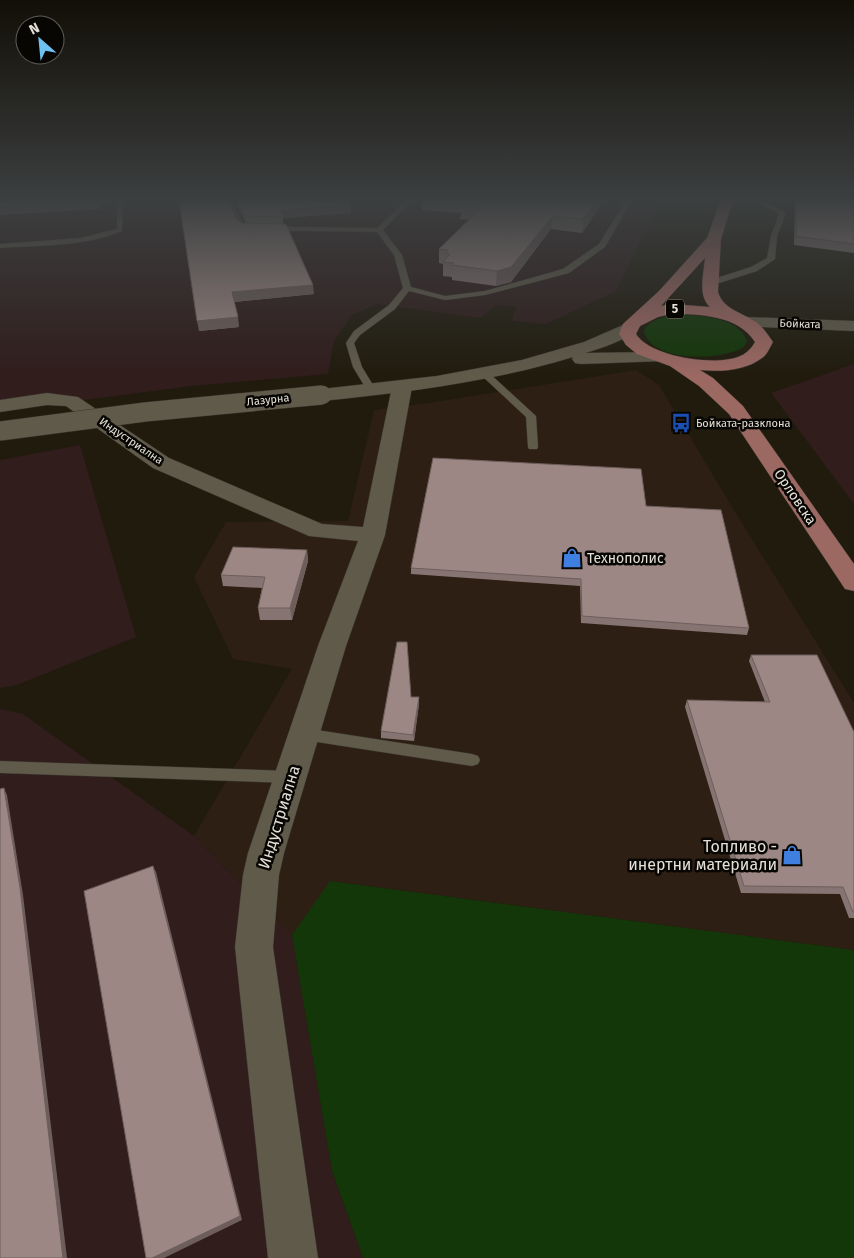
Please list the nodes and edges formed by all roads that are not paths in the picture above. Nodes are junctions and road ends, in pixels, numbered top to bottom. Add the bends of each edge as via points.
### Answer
1 (399, 259) edge
2 (583, 259) edge
3 (697, 259) edge
4 (712, 259) edge
5 (771, 259) edge
6 (710, 283) junction
7 (407, 288) junction
8 (738, 320) junction
9 (634, 323) junction
10 (854, 326) edge
11 (854, 330) edge
12 (763, 346) junction
13 (665, 359) junction
14 (534, 363) junction
15 (484, 374) junction
16 (386, 388) junction
17 (0, 406) edge
18 (736, 410) junction
19 (0, 431) edge
20 (533, 446) dead end
21 (373, 535) junction
22 (854, 583) edge
23 (304, 734) junction
24 (472, 760) dead end
25 (0, 767) edge
26 (290, 778) junction
27 (293, 1258) edge

1 - 7 lane
2 - 7 lane via 566,271 484,294 445,298
3 - 9 main road, 5
4 - 6 main road, 5
5 - 6 lane via 754,269
6 - 8 main road, 5 via 712,300
7 - 16 lane via 392,307 357,332 350,343 362,377
8 - 9 main road, 5 via 698,310 671,310 653,312
8 - 10 street, Бойката
8 - 12 main road, 5 via 755,329
9 - 13 main road, Орловска via 629,335 634,343
9 - 14 street, Лазурна via 600,343
11 - 12 street, Бойката
12 - 13 main road via 752,358 727,364 696,365
12 - 18 main road via 739,382
13 - 14 street, Лазурна via 615,357
13 - 18 main road, Орловска via 706,382
14 - 15 street, Лазурна
15 - 16 street, Лазурна
15 - 20 lane via 531,416
16 - 19 street, Лазурна, bridge via 145,412
16 - 21 street, Индустриална
17 - 21 street, Индустриална via 47,399 72,401 161,463 318,531
18 - 22 main road, Орловска
21 - 23 street, Индустриална
23 - 24 lane
23 - 26 street, Индустриална
25 - 26 lane
26 - 27 street, Индустриална via 261,875 254,947

